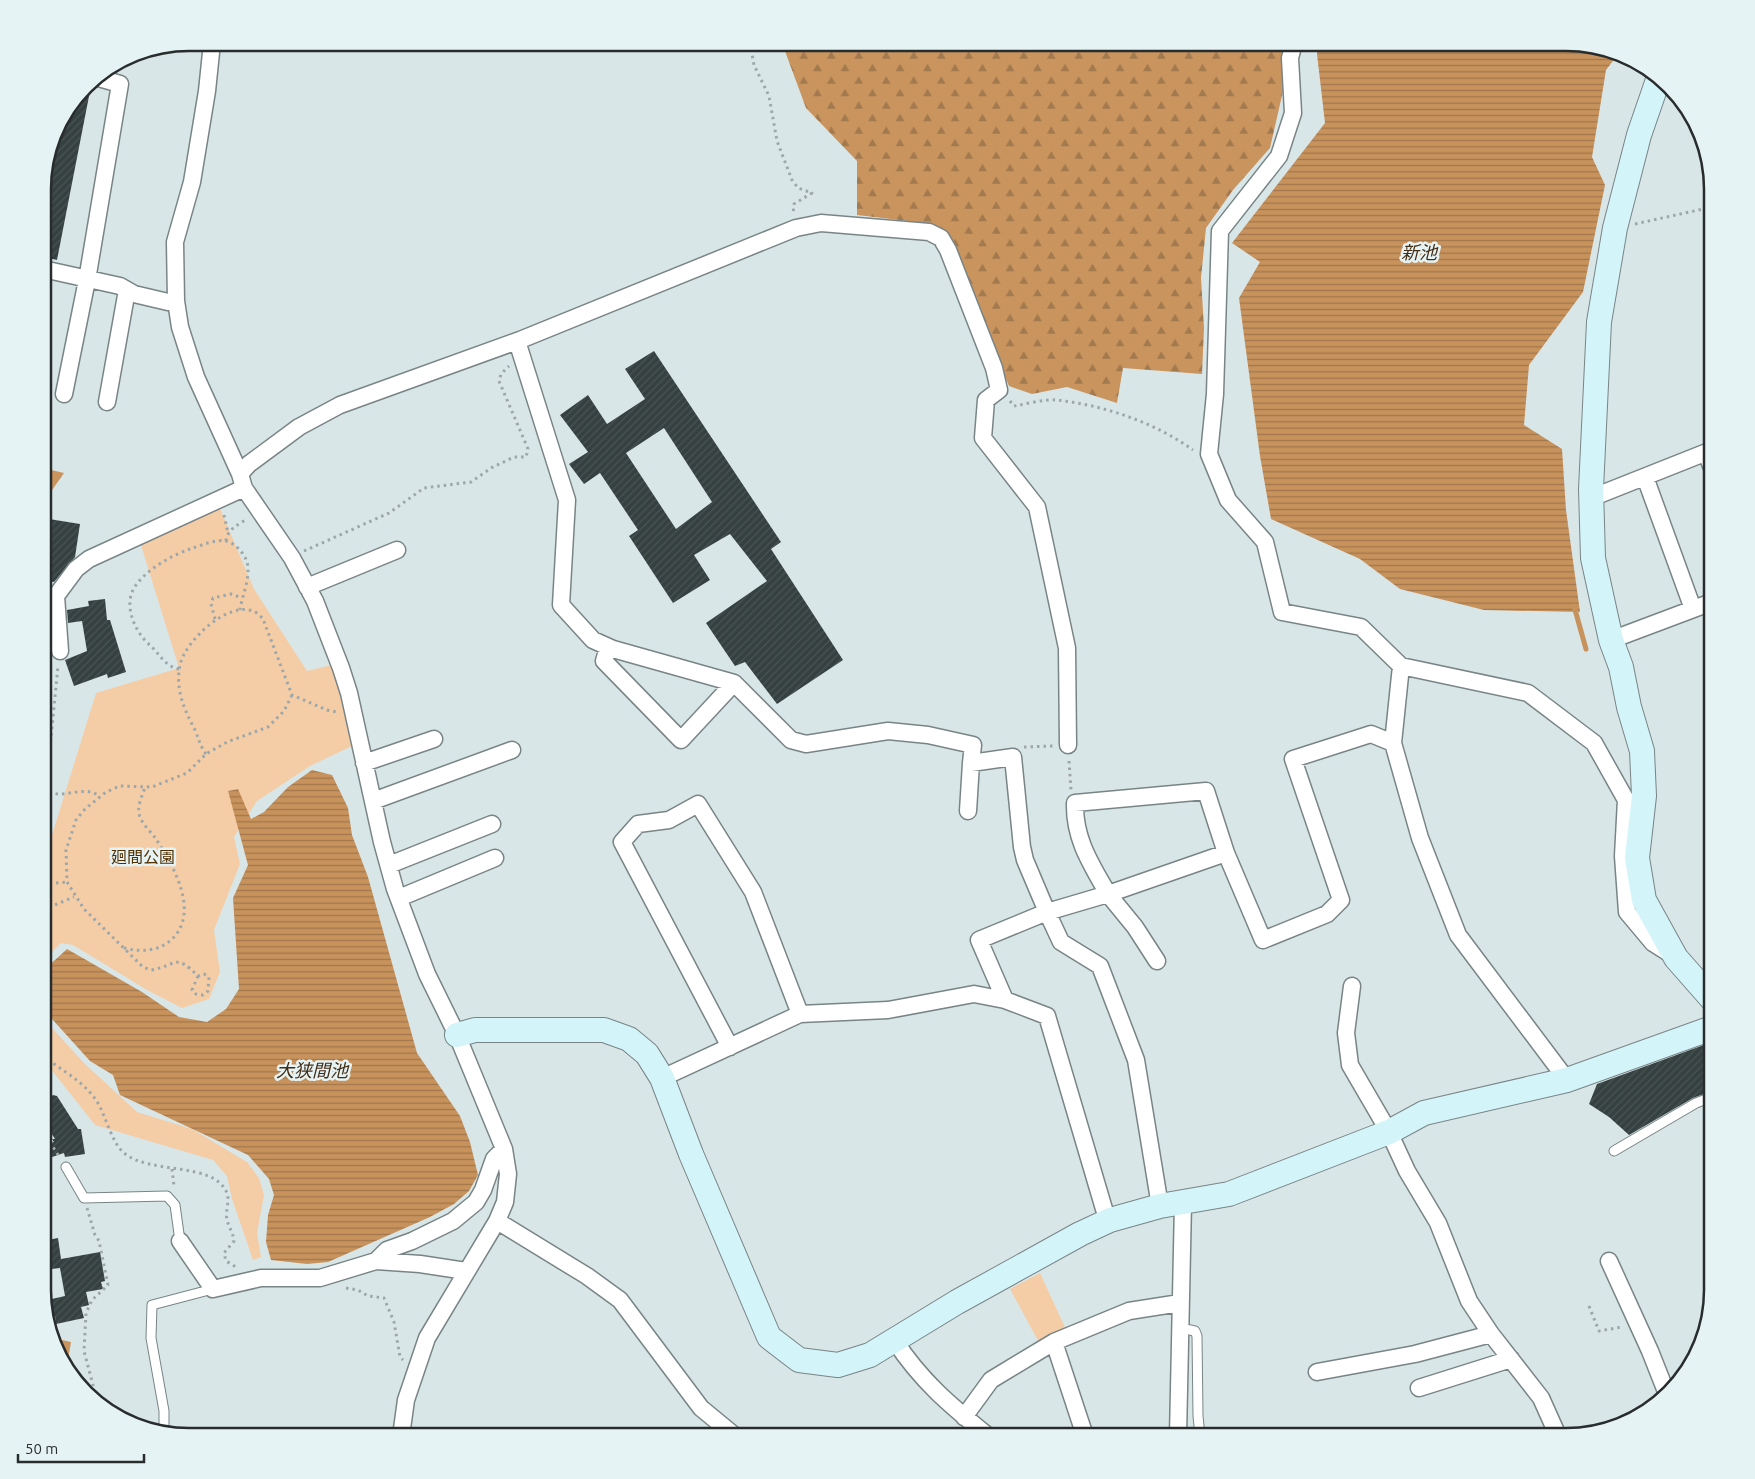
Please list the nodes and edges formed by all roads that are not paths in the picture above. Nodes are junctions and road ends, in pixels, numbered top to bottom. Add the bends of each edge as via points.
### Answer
1 (211, 51) edge
2 (1292, 51) edge
3 (105, 80) edge
4 (1660, 88) edge
5 (52, 271) edge
6 (87, 280) junction
7 (127, 290) junction
8 (176, 301) junction
9 (517, 341) junction
10 (64, 394) dead end
11 (107, 402) dead end
12 (1704, 453) edge
13 (1645, 477) junction
14 (240, 485) junction
15 (1591, 498) junction
16 (397, 550) dead end
17 (307, 587) junction
18 (1704, 605) edge
19 (1693, 609) junction
20 (1611, 640) junction
21 (608, 647) junction
22 (60, 651) road end
23 (1401, 666) junction
24 (734, 683) junction
25 (434, 739) dead end
26 (1393, 743) junction
27 (1068, 745) road end
28 (512, 750) dead end
29 (364, 763) junction
30 (971, 763) junction
31 (373, 802) junction
32 (968, 812) dead end
33 (492, 824) dead end
34 (1226, 853) junction
35 (495, 858) dead end
36 (389, 865) junction
37 (1108, 894) junction
38 (398, 898) junction
39 (1048, 912) junction
40 (1676, 958) junction
41 (1157, 961) dead end
42 (1352, 986) dead end
43 (1704, 990) edge
44 (1005, 1000) junction
45 (800, 1014) junction
46 (1704, 1031) edge
47 (457, 1035) junction
48 (730, 1047) junction
49 (662, 1078) junction
50 (1567, 1080) junction
51 (1704, 1100) edge
52 (1389, 1132) junction
53 (504, 1149) junction
54 (1614, 1151) dead end
55 (66, 1167) road end
56 (1172, 1204) junction
57 (1110, 1220) junction
58 (497, 1221) junction
59 (180, 1241) joint
60 (376, 1261) junction
61 (1609, 1261) dead end
62 (466, 1271) junction
63 (213, 1289) junction
64 (1180, 1303) junction
65 (1180, 1328) junction
66 (1491, 1334) junction
67 (895, 1341) junction
68 (1054, 1342) junction
69 (1511, 1359) junction
70 (1317, 1372) dead end
71 (1663, 1387) edge
72 (1419, 1388) dead end
73 (964, 1417) junction
74 (164, 1425) edge
75 (402, 1428) edge
76 (725, 1428) edge
77 (978, 1428) edge
78 (1082, 1428) edge
79 (1178, 1428) edge
80 (1199, 1428) edge
81 (1555, 1428) edge

1 - 8 street via 192,182 175,242
2 - 23 street via 1293,113 1279,156 1220,231 1215,394 1209,454 1228,500 1265,542 1282,612 1361,627
3 - 6 street via 120,84
4 - 15 street via 1639,135 1615,228 1599,322
5 - 6 street
6 - 7 street
6 - 10 street
7 - 8 street via 168,302
7 - 11 street
8 - 14 street via 180,327 196,377
9 - 14 street via 340,405 299,426 249,464
9 - 21 street via 567,500 561,605 593,640
9 - 27 street via 796,228 821,223 929,232 941,238 980,330 999,390 986,400 983,438 1036,507 1067,648
12 - 13 street
13 - 15 street
13 - 19 street
14 - 17 street via 292,558
14 - 22 street via 89,559 76,569 56,596
15 - 20 street via 1593,558
16 - 17 street
17 - 29 street via 325,624 349,693
18 - 19 street
19 - 20 street
20 - 40 street via 1642,751 1644,796 1637,858 1644,900
21 - 24 street
21 - 24 street via 604,661 681,740
23 - 26 street
23 - 40 street via 1528,693 1594,742 1626,800 1623,856 1627,912 1654,943
24 - 30 street via 791,740 806,744 888,731 928,735 973,745
25 - 29 street
26 - 34 street via 1371,734 1292,759 1341,900 1327,914 1263,940
26 - 50 street via 1420,838 1458,935
28 - 31 street
29 - 31 street
30 - 32 street
30 - 39 street via 1013,757 1025,860
31 - 36 street
33 - 36 street
34 - 37 street
34 - 37 street via 1206,791 1075,803 1075,822 1083,849
35 - 38 street
36 - 38 street
37 - 39 street
37 - 41 street via 1136,927
38 - 47 street via 427,974
39 - 44 street via 979,940
39 - 56 street via 1061,942 1100,966 1136,1060
40 - 43 street
42 - 52 street via 1346,1033 1350,1065
44 - 45 street via 974,994 888,1010
44 - 57 street via 1047,1016
45 - 48 street
45 - 48 street via 753,892 698,804 669,820 638,824 622,842
46 - 50 street
47 - 49 street via 476,1030 604,1030 629,1039 647,1054
47 - 53 street
48 - 49 street
49 - 67 street via 769,1337 799,1360 838,1365 870,1355
50 - 52 street via 1424,1113
51 - 54 lane
52 - 56 street via 1229,1194
52 - 66 street via 1407,1171 1438,1223 1469,1301
53 - 58 street via 508,1174 505,1202
53 - 60 street via 494,1159 484,1190 476,1202 453,1221 388,1250
55 - 59 lane via 84,1198 167,1196 176,1205
56 - 57 street
56 - 64 street
57 - 67 street via 965,1298
58 - 62 street
58 - 76 street via 588,1276 620,1300 700,1408
59 - 63 street
60 - 62 street
60 - 63 street via 320,1278 260,1278
61 - 71 street
62 - 75 street via 434,1323 406,1400
63 - 74 lane via 152,1306 151,1338
64 - 65 street
64 - 68 street via 1129,1311
65 - 79 street
65 - 80 lane via 1195,1331 1197,1336
66 - 69 street
66 - 70 street via 1415,1354
67 - 73 street via 934,1392
68 - 73 street via 991,1380
68 - 78 street
69 - 72 street
69 - 81 street via 1542,1398
73 - 77 street

